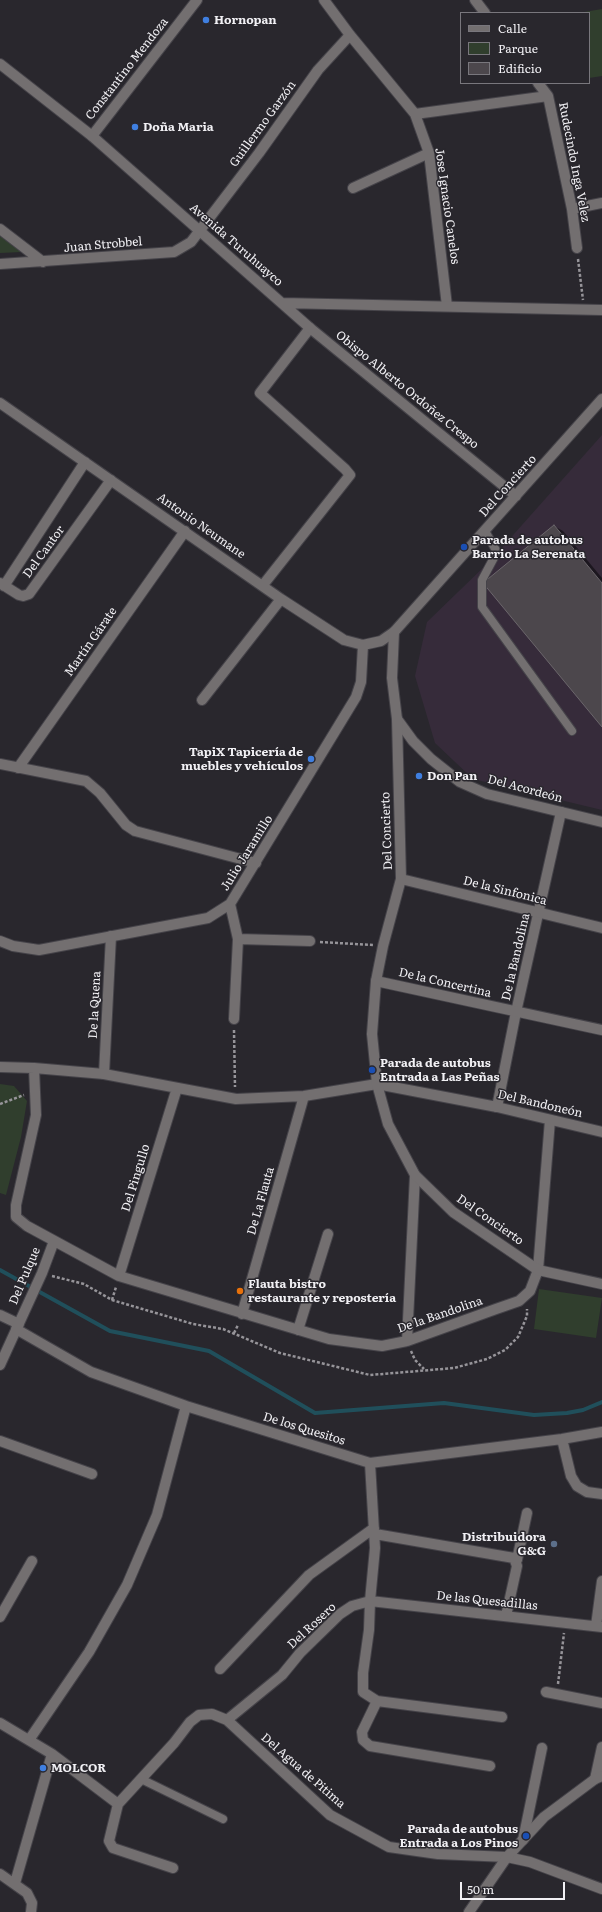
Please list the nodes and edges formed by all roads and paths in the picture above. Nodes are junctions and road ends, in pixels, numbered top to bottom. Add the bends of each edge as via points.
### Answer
1 (197, 0) edge
2 (324, 0) edge
3 (475, 0) edge
4 (484, 12) edge
5 (350, 36) junction
6 (0, 64) edge
7 (539, 84) edge
8 (548, 96) junction
9 (416, 114) junction
10 (92, 136) junction
11 (428, 153) junction
12 (353, 188) dead end
13 (602, 203) edge
14 (572, 209) junction
15 (0, 229) edge
16 (200, 232) junction
17 (577, 248) joint
18 (43, 262) junction
19 (0, 264) edge
20 (282, 303) junction
21 (447, 306) junction
22 (584, 309) junction
23 (602, 310) edge
24 (310, 328) junction
25 (602, 399) edge
26 (0, 403) edge
27 (85, 462) junction
28 (111, 480) junction
29 (516, 496) junction
30 (185, 531) junction
31 (485, 531) junction
32 (2, 584) edge
33 (263, 585) junction
34 (281, 599) junction
35 (394, 632) junction
36 (363, 645) junction
37 (202, 700) dead end
38 (397, 719) junction
39 (572, 731) dead end
40 (0, 764) edge
41 (18, 768) junction
42 (561, 812) junction
43 (602, 822) edge
44 (256, 863) junction
45 (401, 879) junction
46 (230, 904) junction
47 (539, 914) junction
48 (602, 928) edge
49 (111, 936) junction
50 (238, 939) junction
51 (0, 941) edge
52 (310, 941) joint
53 (383, 946) junction
54 (376, 981) junction
55 (516, 1012) junction
56 (234, 1019) joint
57 (602, 1030) edge
58 (0, 1067) edge
59 (34, 1068) junction
60 (104, 1074) junction
61 (377, 1084) junction
62 (177, 1088) junction
63 (36, 1093) junction
64 (304, 1096) junction
65 (236, 1099) junction
66 (0, 1104) edge
67 (497, 1107) junction
68 (550, 1120) junction
69 (602, 1132) edge
70 (415, 1175) junction
71 (328, 1234) dead end
72 (54, 1241) junction
73 (538, 1270) junction
74 (119, 1276) junction
75 (602, 1284) edge
76 (242, 1314) junction
77 (0, 1316) edge
78 (18, 1326) junction
79 (298, 1330) junction
80 (407, 1341) junction
81 (0, 1364) edge
82 (425, 1370) dead end
83 (186, 1406) junction
84 (602, 1432) edge
85 (562, 1439) junction
86 (0, 1441) edge
87 (370, 1463) junction
88 (92, 1474) dead end
89 (602, 1494) edge
90 (527, 1513) dead end
91 (374, 1531) junction
92 (517, 1560) junction
93 (32, 1561) dead end
94 (602, 1581) edge
95 (370, 1601) junction
96 (506, 1616) junction
97 (0, 1617) edge
98 (566, 1622) junction
99 (599, 1626) edge
100 (220, 1669) dead end
101 (546, 1692) dead end
102 (557, 1694) junction
103 (377, 1701) junction
104 (602, 1703) edge
105 (502, 1717) dead end
106 (227, 1720) junction
107 (1, 1727) edge
108 (29, 1740) junction
109 (602, 1747) edge
110 (542, 1748) dead end
111 (52, 1754) junction
112 (490, 1766) dead end
113 (599, 1777) edge
114 (141, 1779) junction
115 (118, 1804) junction
116 (223, 1819) dead end
117 (523, 1840) junction
118 (506, 1857) junction
119 (172, 1868) dead end
120 (0, 1874) edge
121 (15, 1883) junction
122 (602, 1889) edge
123 (31, 1912) edge
124 (469, 1912) edge

1 - 10 street, Constantino Mendoza
2 - 5 street, Jose Ignacio Canelos
3 - 4 street
5 - 9 street, Jose Ignacio Canelos
5 - 16 street, Guillermo Garzón via 318,70
6 - 10 street, Avenida Turuhuayco
7 - 8 street, Rudecindo Inga Velez
8 - 9 street
8 - 14 street, Rudecindo Inga Velez
9 - 11 street, Jose Ignacio Canelos
10 - 16 street, Avenida Turuhuayco
11 - 12 street
11 - 21 street, Jose Ignacio Canelos
13 - 14 street
14 - 17 street, Rudecindo Inga Velez
15 - 18 street
16 - 18 street, Juan Strobbel via 191,242 174,252
16 - 20 street, Avenida Turuhuayco
17 - 22 path
18 - 19 street, Juan Strobbel
20 - 21 street, Avenida Turuhuayco
20 - 24 street, Obispo Alberto Ordoñez Crespo
21 - 22 street, Avenida Turuhuayco
22 - 23 street, Avenida Turuhuayco
24 - 29 street, Obispo Alberto Ordoñez Crespo
24 - 33 street via 260,393 350,476
25 - 29 street, Del Concierto
26 - 27 street, Antonio Neumane
27 - 28 street, Antonio Neumane
27 - 32 street, Del Cantor
28 - 30 street, Antonio Neumane
28 - 32 street, Del Cantor via 29,594 19,595
29 - 31 street, Del Concierto
30 - 33 street, Antonio Neumane
30 - 41 street, Martín Gárate
31 - 35 street, Del Concierto
31 - 39 lane via 497,552 482,580 482,607
33 - 34 street, Antonio Neumane
34 - 36 street, Antonio Neumane via 344,640
34 - 37 street
35 - 36 street, Antonio Neumane via 381,641
35 - 38 street, Del Concierto via 392,678
36 - 44 street, Julio Jaramillo via 361,682 356,697
38 - 42 street, Del Acordeón via 426,754 460,782 487,794
38 - 45 street, Del Concierto
40 - 41 street
41 - 44 street via 86,781 100,793 126,825 135,831
42 - 43 street, Del Acordeón
42 - 47 street, De la Bandolina
44 - 46 street, Julio Jaramillo
45 - 47 street, De la Sinfonica
45 - 53 street, Del Concierto
46 - 49 street, Julio Jaramillo via 208,918
46 - 50 street
47 - 48 street, De la Sinfonica
47 - 55 street, De la Bandolina
49 - 51 street, Julio Jaramillo via 39,950
49 - 60 street, De la Quena
50 - 52 street
50 - 56 street
52 - 53 path
53 - 54 street, Del Concierto
54 - 55 street, De la Concertina
54 - 61 street, Del Concierto via 372,1034
55 - 57 street, De la Concertina
55 - 67 street, De la Bandolina
56 - 65 path
58 - 59 street
59 - 60 street
59 - 63 street
60 - 62 street
61 - 64 street
61 - 67 street, Del Bandoneón
61 - 70 street, Del Concierto via 388,1124
62 - 65 street
62 - 74 street, Del Pingullo
63 - 66 path via 22,1095
63 - 72 street, De la Bandolina via 36,1115 16,1205 16,1217
64 - 65 street
64 - 76 street, De La Flauta
67 - 68 street, Del Bandoneón
68 - 69 street, Del Bandoneón
68 - 73 street, De la Bandolina
70 - 73 street, Del Concierto via 453,1212
70 - 80 street
71 - 79 street
72 - 74 street, De la Bandolina
72 - 78 street, Del Pulque
73 - 75 street
73 - 80 street, De la Bandolina via 530,1291 519,1300
74 - 76 street, De la Bandolina
76 - 79 street, De la Bandolina
77 - 78 street, De los Quesitos
78 - 81 street, Del Pulque
78 - 83 street, De los Quesitos via 90,1372
79 - 80 street, De la Bandolina via 329,1339 382,1346
80 - 82 path via 415,1360
83 - 87 street, De los Quesitos
83 - 108 street via 157,1515 127,1585 89,1652
84 - 85 street, De los Quesitos
85 - 87 street, De los Quesitos
85 - 89 street via 571,1476 577,1486 586,1492
86 - 88 street
87 - 91 street
90 - 92 street
91 - 92 street
91 - 95 street
91 - 100 street via 309,1575
92 - 96 street
93 - 97 street
94 - 99 street
95 - 96 street, De las Quesadillas
95 - 103 street via 363,1692
95 - 106 street, Del Rosero via 352,1606 340,1614 300,1653 282,1675
96 - 98 street, De las Quesadillas
98 - 99 street, De las Quesadillas
98 - 102 path
101 - 102 street
102 - 104 street
103 - 105 street
103 - 112 street via 362,1732 363,1740 370,1746
106 - 114 street via 212,1714 200,1715 190,1722
106 - 118 street, Del Agua de Pitima via 330,1815 389,1847 438,1854
107 - 108 street
108 - 111 street
109 - 113 street
110 - 117 street
111 - 115 street
111 - 121 street
113 - 117 street via 544,1817
114 - 115 street
114 - 116 lane
115 - 119 street via 109,1840 113,1848
117 - 118 street
118 - 122 street, Del Agua de Pitima via 530,1862
118 - 124 street
120 - 121 street
121 - 123 street via 27,1893 32,1903

